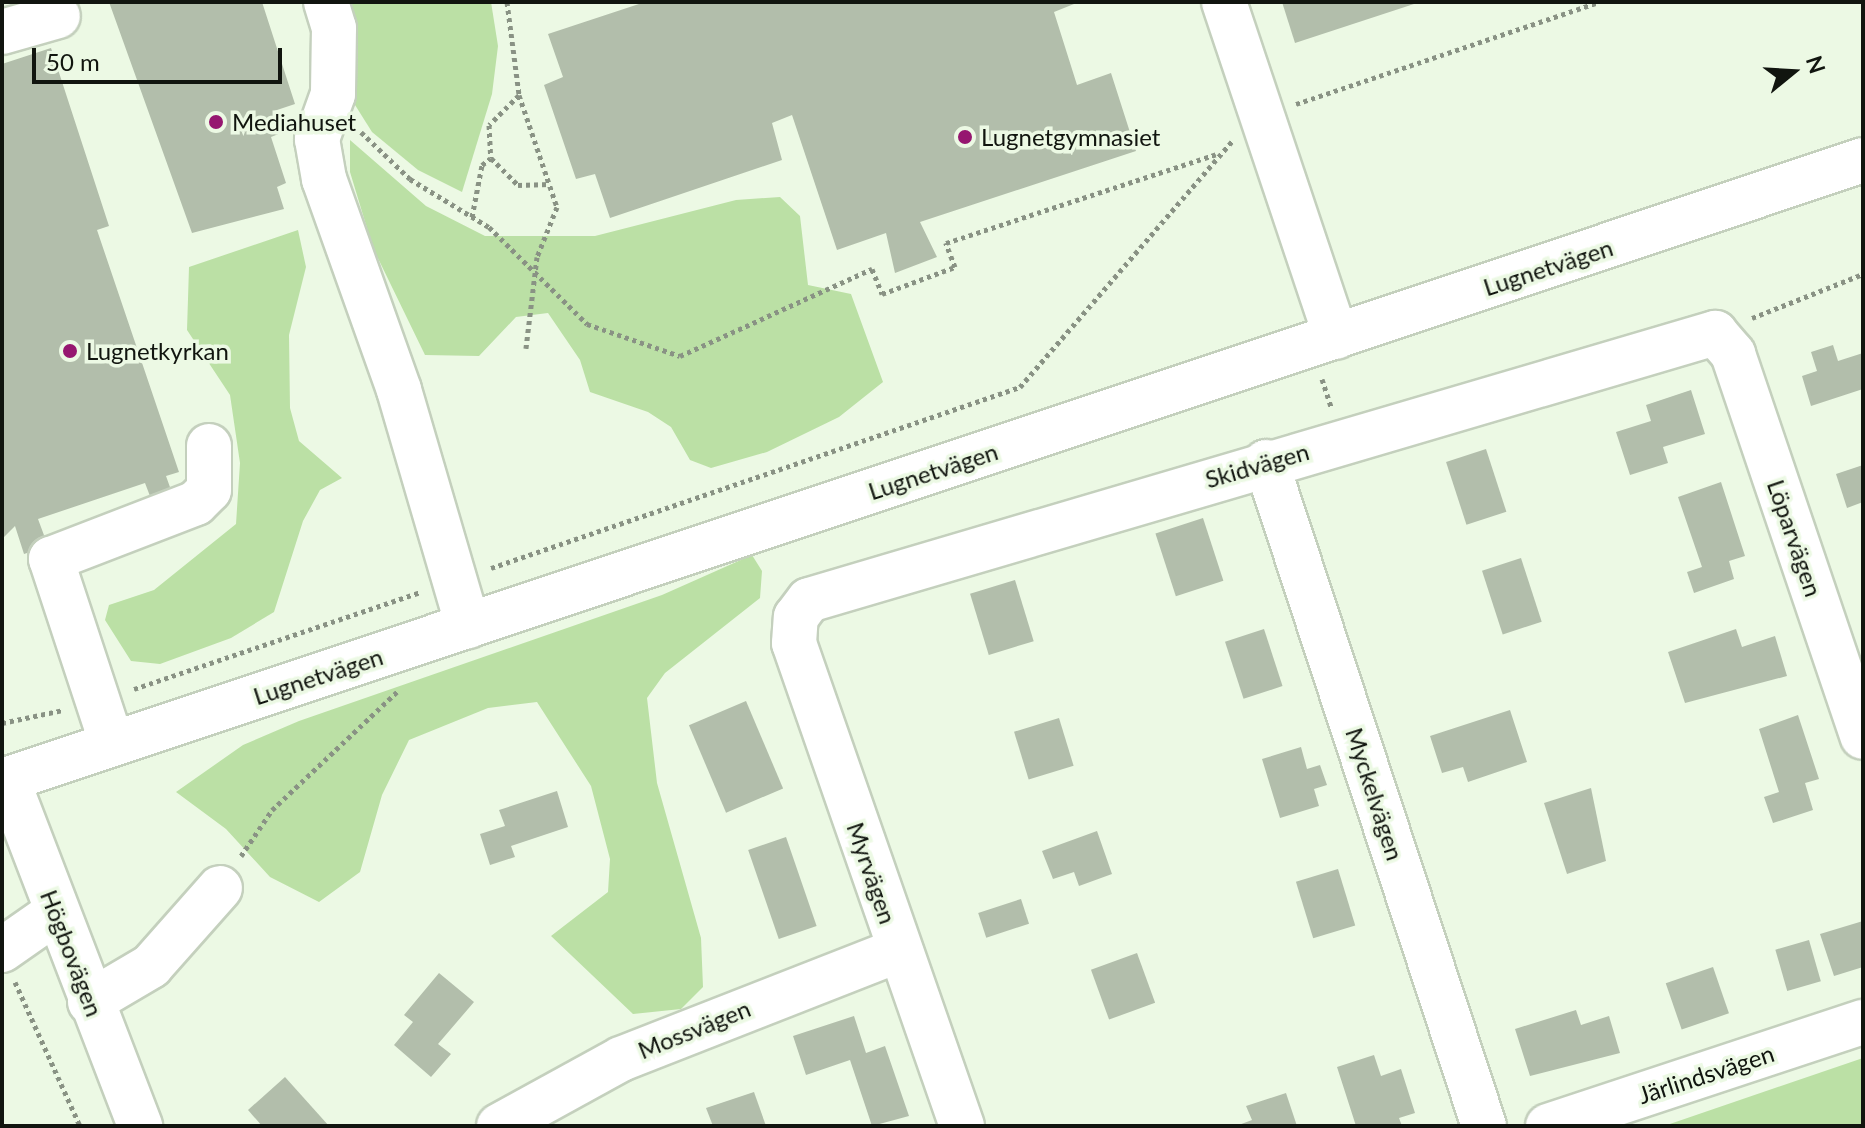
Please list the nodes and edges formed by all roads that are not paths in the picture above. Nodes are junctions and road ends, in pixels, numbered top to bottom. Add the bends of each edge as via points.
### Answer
1 (326, 2) edge
2 (1224, 2) edge
3 (58, 16) dead end
4 (2, 32) edge
5 (1863, 160) edge
6 (1721, 336) joint
7 (1336, 337) junction
8 (209, 446) dead end
9 (1266, 462) junction
10 (796, 617) joint
11 (468, 626) junction
12 (1863, 737) edge
13 (112, 744) junction
14 (5, 780) edge
15 (220, 888) road end
16 (55, 913) junction
17 (5, 949) edge
18 (899, 950) junction
19 (90, 1002) junction
20 (1863, 1022) edge
21 (140, 1126) edge
22 (499, 1126) edge
23 (962, 1126) edge
24 (1484, 1126) edge
25 (1548, 1126) edge

1 - 11 street via 334,28 333,94 317,139 324,179 399,390
2 - 7 street
3 - 4 street
5 - 7 street, Lugnetvägen
6 - 9 street, Skidvägen
6 - 12 street, Löparvägen
7 - 11 street, Lugnetvägen
8 - 13 street via 209,490 196,503 51,559
9 - 10 street, Skidvägen via 809,600
9 - 24 street, Myckelvägen
10 - 18 street, Myrvägen via 794,643
11 - 13 street, Lugnetvägen
13 - 14 street, Lugnetvägen
14 - 16 street, Högbovägen
15 - 19 street via 151,966
16 - 17 street
16 - 19 street, Högbovägen
18 - 22 street, Mossvägen via 621,1059
18 - 23 street, Myrvägen
19 - 21 street, Högbovägen
20 - 25 street, Järlindsvägen

